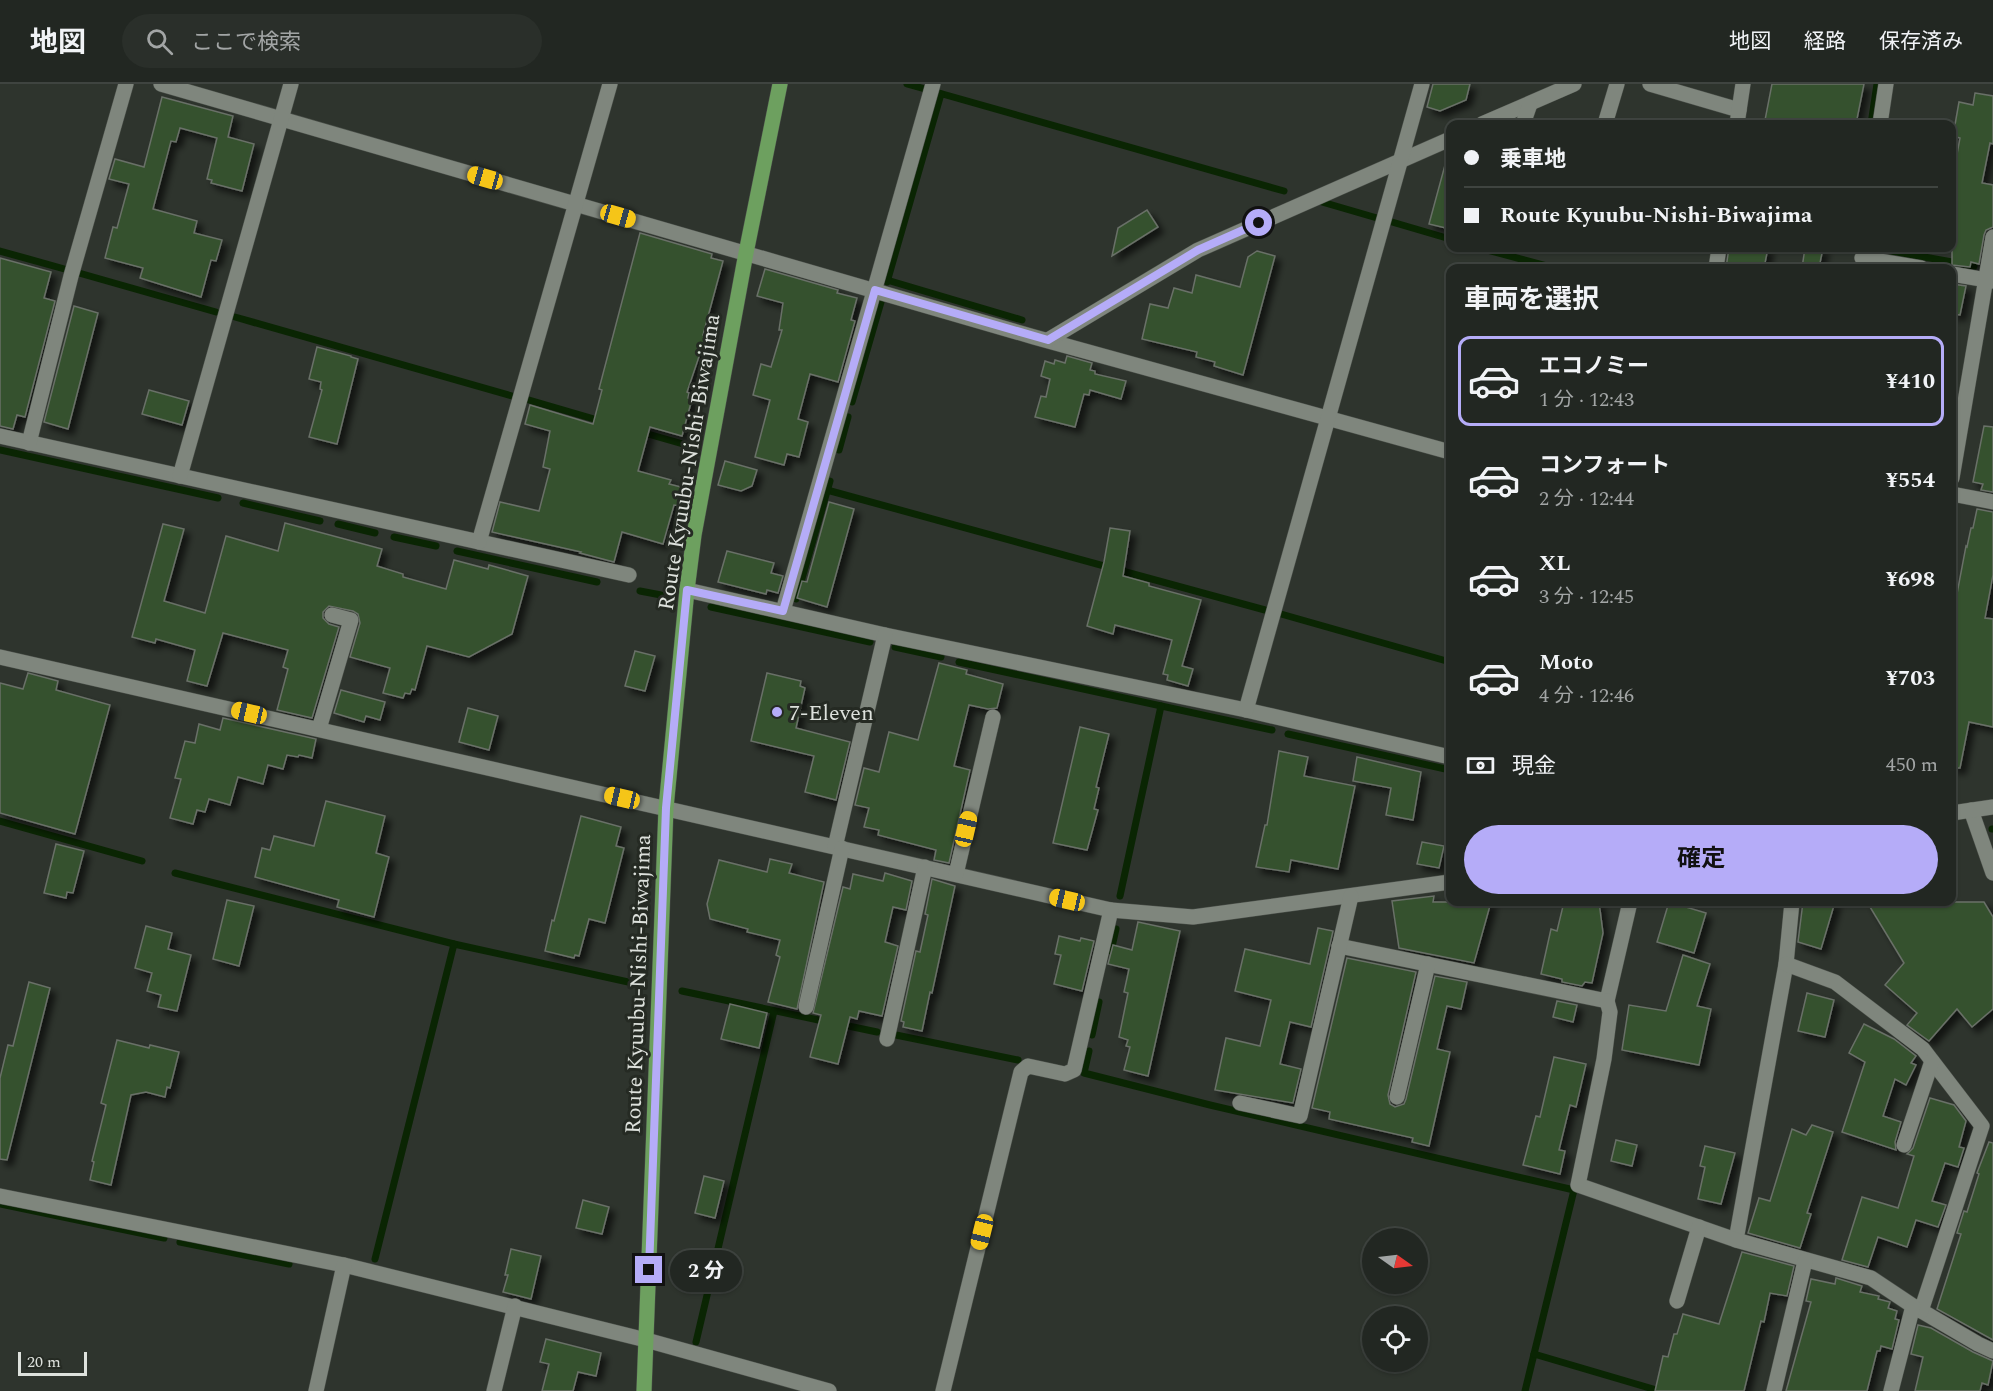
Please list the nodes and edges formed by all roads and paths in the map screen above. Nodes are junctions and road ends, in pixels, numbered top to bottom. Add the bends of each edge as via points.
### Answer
1 (126, 84) edge
2 (161, 84) edge
3 (291, 84) edge
4 (610, 84) edge
5 (780, 84) edge
6 (933, 84) edge
7 (1422, 84) edge
8 (1574, 84) edge
9 (1617, 84) edge
10 (1650, 84) edge
11 (1743, 84) edge
12 (1886, 84) edge
13 (1530, 104) junction
14 (1738, 117) edge
15 (281, 119) junction
16 (1492, 120) edge
17 (1524, 120) edge
18 (1606, 120) edge
19 (1881, 120) edge
20 (1446, 141) edge
21 (1401, 160) junction
22 (576, 204) junction
23 (1993, 237) edge
24 (746, 253) junction
25 (1862, 258) edge
26 (1897, 264) edge
27 (1956, 275) edge
28 (1989, 281) edge
29 (875, 290) junction
30 (1048, 340) junction
31 (1328, 417) junction
32 (0, 436) edge
33 (29, 443) junction
34 (1446, 451) edge
35 (1956, 457) edge
36 (180, 476) junction
37 (1956, 495) edge
38 (1993, 502) edge
39 (479, 542) junction
40 (629, 575) dead end
41 (687, 590) junction
42 (783, 611) junction
43 (332, 615) dead end
44 (885, 635) junction
45 (0, 657) edge
46 (1246, 710) junction
47 (993, 717) dead end
48 (319, 729) junction
49 (1446, 756) edge
50 (1993, 807) edge
51 (666, 808) junction
52 (1971, 810) junction
53 (1956, 812) edge
54 (838, 847) junction
55 (925, 867) junction
56 (1993, 873) edge
57 (956, 874) junction
58 (1446, 883) edge
59 (1351, 896) junction
60 (1629, 906) edge
61 (1792, 906) edge
62 (1111, 910) junction
63 (1339, 946) junction
64 (1428, 964) junction
65 (1786, 964) junction
66 (1607, 1001) junction
67 (806, 1007) dead end
68 (887, 1039) dead end
69 (1932, 1061) junction
70 (1397, 1097) dead end
71 (1240, 1103) dead end
72 (1987, 1130) edge
73 (1904, 1145) dead end
74 (0, 1196) edge
75 (1700, 1227) junction
76 (1736, 1240) junction
77 (1805, 1261) junction
78 (344, 1265) junction
79 (1677, 1301) dead end
80 (515, 1306) junction
81 (1917, 1309) junction
82 (646, 1340) junction
83 (1993, 1351) edge
84 (316, 1391) edge
85 (494, 1391) edge
86 (644, 1391) edge
87 (829, 1391) edge
88 (943, 1391) edge
89 (1773, 1391) edge
90 (1891, 1391) edge

1 - 33 street via 71,276
2 - 15 street
3 - 15 street
4 - 22 street
5 - 24 main road, Route Kyuubu-Nishi-Biwajima
6 - 29 street
7 - 21 street
8 - 13 street
9 - 18 street
10 - 14 street
11 - 14 street
12 - 19 street
13 - 16 street
13 - 17 street
15 - 22 street
15 - 36 street
20 - 21 street
21 - 30 street via 1198,250
21 - 31 street
22 - 24 street
22 - 39 street
23 - 28 street
24 - 29 street
24 - 41 main road, Route Kyuubu-Nishi-Biwajima
25 - 26 street
27 - 28 street
28 - 35 street
29 - 30 street
29 - 42 street
30 - 31 street
31 - 34 street
31 - 46 street
32 - 33 street
33 - 36 street
36 - 39 street
37 - 38 street
39 - 40 street
41 - 42 street
41 - 51 main road, Route Kyuubu-Nishi-Biwajima
42 - 44 street
43 - 48 street via 351,620
44 - 46 street
44 - 54 street
45 - 48 street
46 - 49 street
47 - 57 street
48 - 51 street
50 - 52 street
51 - 54 street
51 - 82 main road, Route Kyuubu-Nishi-Biwajima
52 - 53 street
52 - 56 street
54 - 55 street
54 - 67 street
55 - 57 street
55 - 68 street
57 - 62 street
58 - 59 street
59 - 62 street via 1193,917
59 - 63 street
60 - 66 street
61 - 65 street
62 - 88 street via 1074,1070 1065,1074 1028,1066 1020,1072
63 - 64 street
63 - 71 street via 1300,1116
64 - 66 street
64 - 70 street
65 - 69 street via 1835,982 1923,1048
65 - 76 street
66 - 75 street via 1610,1012 1604,1059 1578,1185
69 - 72 street
69 - 73 street
72 - 81 street
74 - 78 street
75 - 76 street
75 - 79 street
76 - 77 street
77 - 81 street via 1871,1278
77 - 89 street
78 - 80 street
78 - 84 street
80 - 82 street
80 - 85 street
81 - 83 street
81 - 90 street
82 - 86 main road, Route Kyuubu-Nishi-Biwajima
82 - 87 street

